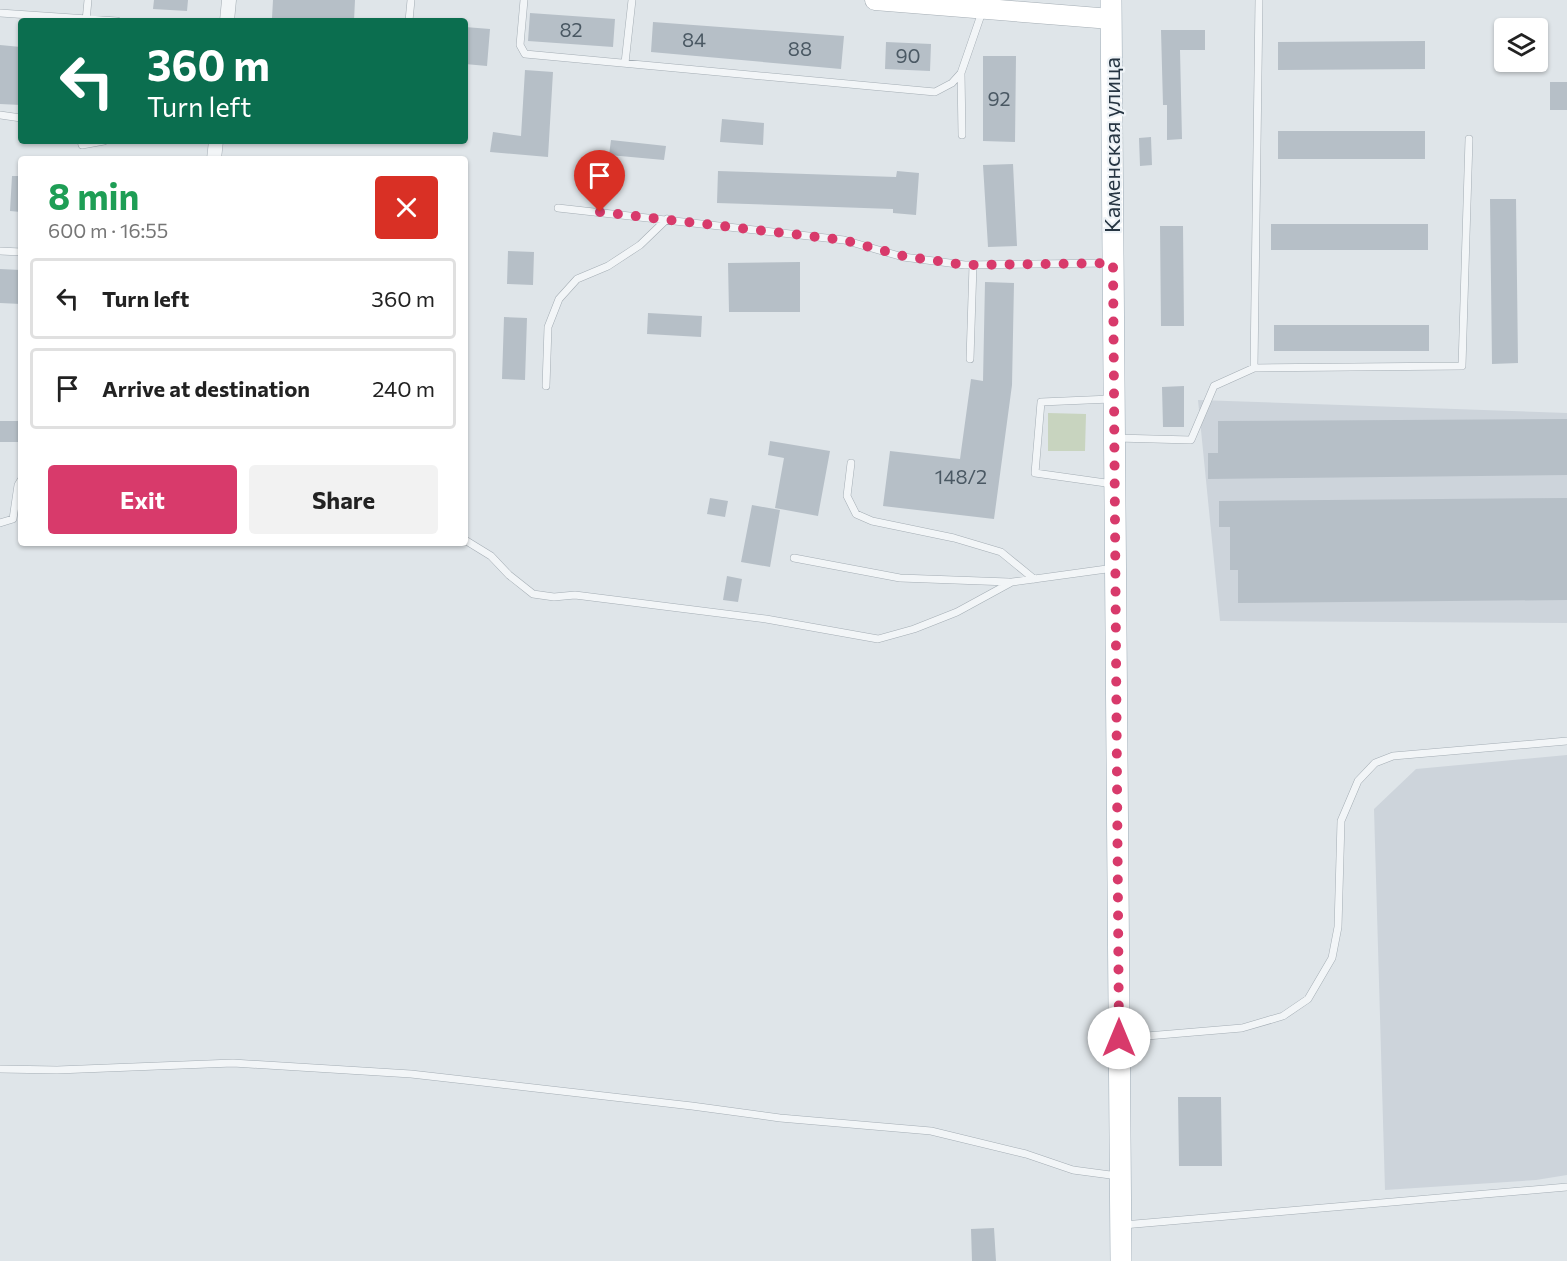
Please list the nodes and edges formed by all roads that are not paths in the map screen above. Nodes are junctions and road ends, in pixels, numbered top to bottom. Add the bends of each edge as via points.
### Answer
1 (88, 0) edge
2 (229, 0) edge
3 (411, 0) edge
4 (524, 0) edge
5 (633, 0) edge
6 (875, 0) edge
7 (1259, 0) edge
8 (971, 5) edge
9 (1111, 9) edge
10 (0, 13) edge
11 (61, 18) edge
12 (86, 18) edge
13 (227, 18) edge
14 (409, 18) edge
15 (625, 63) junction
16 (961, 73) junction
17 (0, 115) edge
18 (18, 118) edge
19 (962, 135) dead end
20 (1469, 139) dead end
21 (558, 208) dead end
22 (667, 219) junction
23 (0, 251) edge
24 (18, 252) edge
25 (1113, 263) junction
26 (973, 265) junction
27 (970, 359) dead end
28 (1254, 368) junction
29 (546, 386) dead end
30 (1114, 399) junction
31 (1114, 438) junction
32 (851, 463) dead end
33 (1115, 484) junction
34 (18, 485) edge
35 (0, 523) edge
36 (468, 542) edge
37 (794, 558) dead end
38 (1115, 568) junction
39 (1034, 579) junction
40 (1012, 582) junction
41 (1567, 741) edge
42 (1119, 1038) junction
43 (0, 1069) edge
44 (1120, 1176) junction
45 (1567, 1187) edge
46 (1121, 1225) junction
47 (1121, 1261) edge

1 - 12 lane
2 - 13 street
3 - 14 lane
4 - 15 lane via 520,45 525,54
5 - 15 lane
6 - 8 street
7 - 28 lane
8 - 9 street
8 - 16 lane
9 - 25 main road, Каменская улица
10 - 11 lane
15 - 16 lane via 935,92 952,84
16 - 19 lane
17 - 18 lane
20 - 28 lane via 1462,366
21 - 22 lane
22 - 26 lane via 844,240 903,256
22 - 29 lane via 640,245 608,266 577,279 559,298 548,327
23 - 24 lane
25 - 26 lane
25 - 30 main road, Каменская улица
26 - 27 lane
28 - 31 lane via 1214,386 1191,440
30 - 31 main road, Каменская улица
30 - 33 lane via 1041,402 1035,473
31 - 33 main road, Каменская улица
32 - 39 lane via 846,496 856,514 1001,552
33 - 38 main road, Каменская улица
34 - 35 lane via 13,519
36 - 40 lane via 491,556 533,594 575,595 766,619 878,639 957,612
37 - 40 lane via 900,578
38 - 39 lane
38 - 42 main road, Каменская улица
39 - 40 lane
41 - 42 lane via 1394,756 1375,763 1359,781 1341,821 1338,927 1332,958 1308,999 1283,1016 1242,1028
42 - 44 main road, Каменская улица
43 - 44 lane via 233,1063 411,1074 780,1118 931,1131 1026,1154 1072,1170
44 - 46 main road, Каменская улица
45 - 46 lane
46 - 47 main road, Каменская улица

